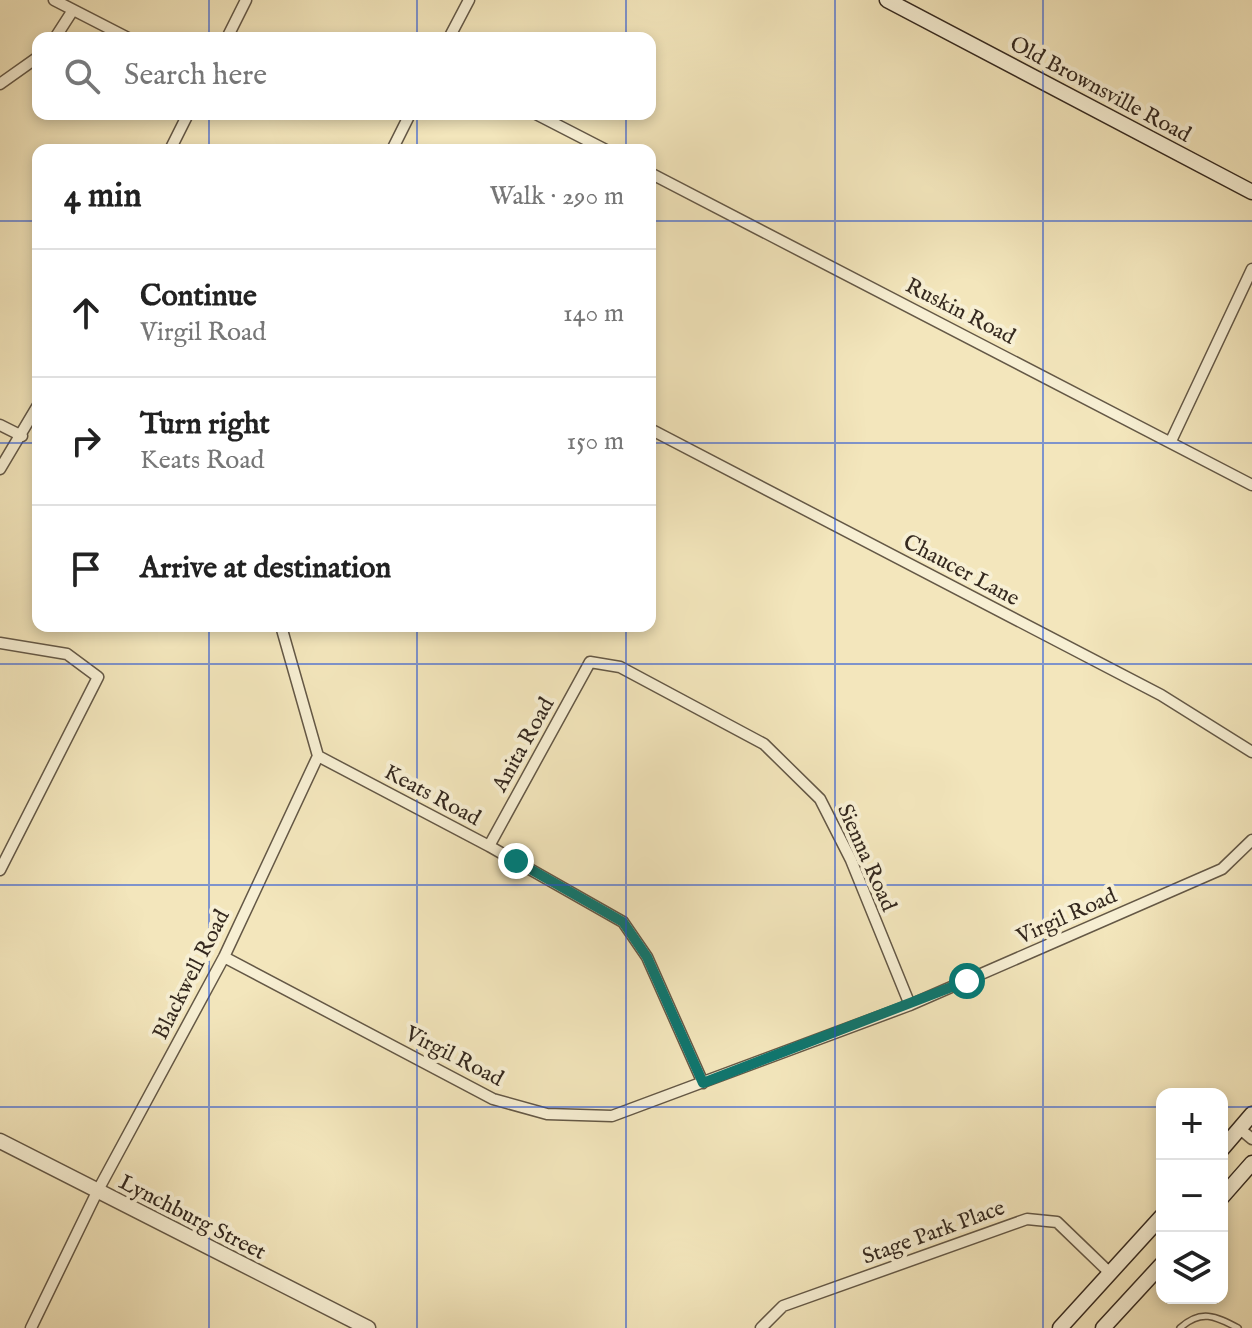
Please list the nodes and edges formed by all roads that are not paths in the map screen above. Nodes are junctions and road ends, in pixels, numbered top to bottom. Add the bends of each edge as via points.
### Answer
1 (54, 0) edge
2 (246, 0) edge
3 (469, 0) edge
4 (887, 0) edge
5 (73, 10) junction
6 (59, 32) edge
7 (116, 32) edge
8 (230, 32) edge
9 (452, 32) edge
10 (32, 61) edge
11 (0, 84) edge
12 (185, 120) edge
13 (407, 120) edge
14 (548, 120) edge
15 (173, 144) edge
16 (395, 144) edge
17 (594, 144) edge
18 (656, 176) edge
19 (1252, 192) edge
20 (1252, 269) edge
21 (32, 417) edge
22 (0, 425) edge
23 (656, 432) edge
24 (22, 436) junction
25 (1171, 441) junction
26 (0, 469) edge
27 (1252, 485) edge
28 (283, 632) edge
29 (0, 643) edge
30 (590, 662) joint
31 (1252, 752) edge
32 (318, 756) junction
33 (489, 846) junction
34 (1250, 846) edge
35 (0, 870) edge
36 (224, 957) junction
37 (910, 1005) junction
38 (703, 1083) junction
39 (1252, 1114) edge
40 (1240, 1129) junction
41 (1252, 1139) edge
42 (0, 1141) edge
43 (1228, 1142) edge
44 (1252, 1163) edge
45 (1228, 1190) edge
46 (97, 1192) junction
47 (1156, 1223) edge
48 (1156, 1271) edge
49 (1111, 1274) junction
50 (31, 1328) edge
51 (368, 1328) edge
52 (761, 1328) edge
53 (1060, 1328) edge
54 (1103, 1328) edge
55 (1180, 1328) edge
56 (1238, 1328) edge

1 - 5 street
2 - 8 street
3 - 9 street
4 - 19 main road, Old Brownsville Road
5 - 6 street
5 - 7 street
10 - 11 street
12 - 15 street
13 - 16 street
14 - 17 street
18 - 25 street, Ruskin Road
20 - 25 street
21 - 24 street
22 - 24 street
23 - 31 street, Chaucer Lane via 1161,695
24 - 26 street
25 - 27 street, Ruskin Road
28 - 32 street
29 - 35 street via 67,654 98,677
30 - 33 street, Anita Road
30 - 37 street, Sienna Road via 620,667 764,744 820,799
32 - 33 street, Keats Road
32 - 36 street, Blackwell Road
33 - 38 street, Keats Road via 623,922 647,957
34 - 37 street, Virgil Road via 1222,869
36 - 38 street, Virgil Road via 493,1099 547,1114 612,1116
36 - 46 street, Blackwell Road
37 - 38 street, Virgil Road
39 - 40 main road
40 - 41 street
40 - 43 main road
42 - 46 main road, Lynchburg Street
44 - 45 main road
46 - 50 street, Blackwell Road
46 - 51 main road, Lynchburg Street
47 - 49 main road
48 - 54 main road
49 - 52 street, Stage Park Place via 1057,1222 1027,1219 783,1306
49 - 53 main road
55 - 56 lane via 1203,1315

